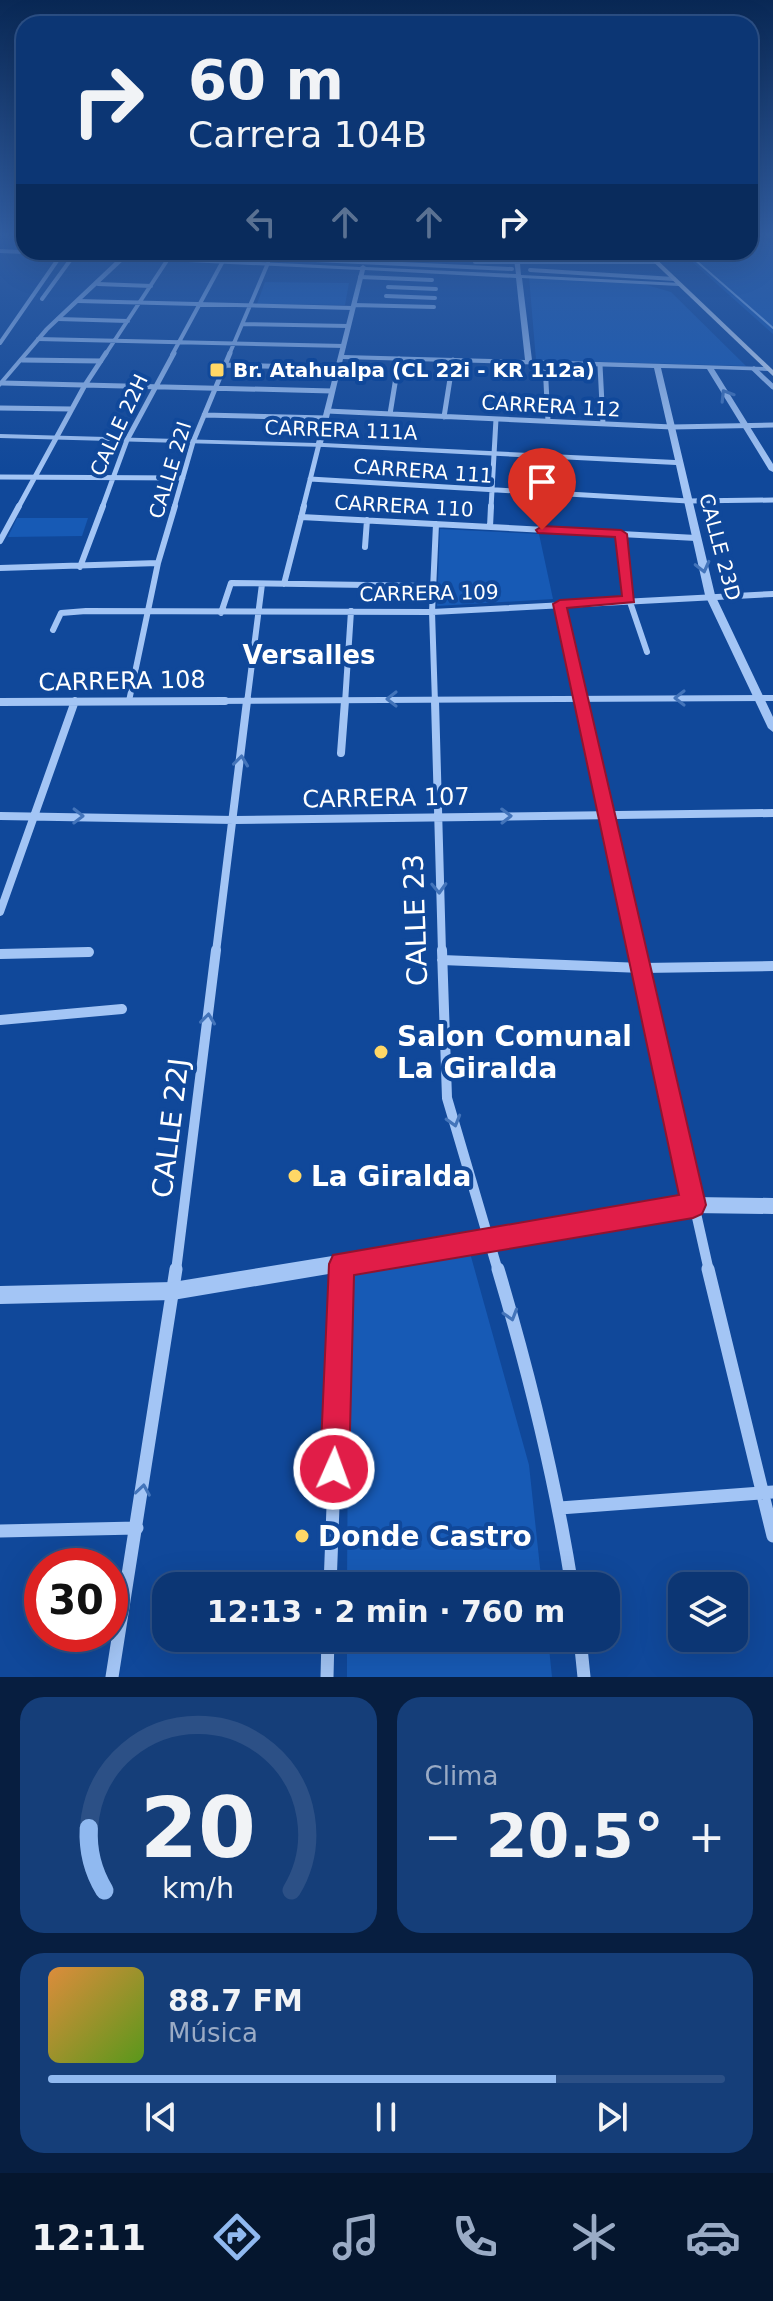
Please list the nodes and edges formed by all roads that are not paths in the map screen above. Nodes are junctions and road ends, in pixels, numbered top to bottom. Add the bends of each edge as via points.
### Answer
1 (21, 313) edge
2 (64, 313) edge
3 (133, 313) edge
4 (193, 313) edge
5 (247, 313) edge
6 (351, 313) edge
7 (524, 313) edge
8 (710, 313) edge
9 (58, 319) junction
10 (128, 321) junction
11 (243, 324) junction
12 (348, 326) junction
13 (38, 339) junction
14 (115, 341) junction
15 (178, 342) junction
16 (0, 343) edge
17 (234, 343) junction
18 (344, 346) junction
19 (341, 357) junction
20 (399, 359) junction
21 (22, 360) junction
22 (453, 360) junction
23 (101, 361) junction
24 (529, 363) junction
25 (545, 363) junction
26 (224, 365) junction
27 (600, 365) junction
28 (657, 366) junction
29 (709, 367) junction
30 (338, 368) junction
31 (754, 369) junction
32 (771, 371) edge
33 (1, 384) edge
34 (85, 385) junction
35 (154, 387) junction
36 (773, 387) edge
37 (214, 389) junction
38 (332, 391) junction
39 (0, 408) edge
40 (72, 409) junction
41 (326, 414) junction
42 (390, 414) junction
43 (204, 415) junction
44 (444, 417) junction
45 (496, 419) junction
46 (548, 421) junction
47 (603, 424) junction
48 (773, 425) edge
49 (745, 426) junction
50 (672, 427) junction
51 (0, 436) edge
52 (56, 438) junction
53 (127, 440) junction
54 (193, 442) junction
55 (319, 444) junction
56 (494, 453) junction
57 (680, 463) junction
58 (773, 470) edge
59 (0, 477) edge
60 (33, 477) junction
61 (112, 478) junction
62 (183, 478) junction
63 (310, 479) junction
64 (493, 491) junction
65 (773, 500) edge
66 (688, 501) junction
67 (301, 517) junction
68 (367, 520) junction
69 (436, 524) junction
70 (490, 527) junction
71 (621, 534) junction
72 (696, 538) junction
73 (0, 541) edge
74 (365, 547) dead end
75 (158, 563) junction
76 (80, 567) junction
77 (0, 568) edge
78 (262, 584) junction
79 (284, 584) junction
80 (432, 586) junction
81 (773, 594) edge
82 (710, 595) junction
83 (629, 599) junction
84 (560, 604) junction
85 (351, 611) junction
86 (432, 612) junction
87 (147, 613) junction
88 (221, 613) junction
89 (261, 613) junction
90 (53, 630) dead end
91 (647, 652) dead end
92 (758, 697) junction
93 (580, 698) junction
94 (773, 698) edge
95 (344, 699) junction
96 (434, 699) junction
97 (249, 700) junction
98 (75, 701) junction
99 (129, 701) junction
100 (0, 702) edge
101 (773, 728) edge
102 (341, 753) dead end
103 (773, 813) edge
104 (37, 815) junction
105 (605, 815) junction
106 (0, 816) edge
107 (437, 817) junction
108 (234, 820) junction
109 (0, 912) edge
110 (89, 952) dead end
111 (0, 954) edge
112 (442, 960) junction
113 (773, 966) edge
114 (642, 968) junction
115 (122, 1009) dead end
116 (0, 1020) edge
117 (693, 1205) junction
118 (773, 1206) edge
119 (488, 1241) junction
120 (342, 1264) junction
121 (173, 1291) junction
122 (0, 1295) edge
123 (767, 1491) edge
124 (560, 1508) junction
125 (137, 1528) junction
126 (0, 1531) edge
127 (773, 1536) edge
128 (331, 1572) edge
129 (570, 1572) edge
130 (328, 1652) edge
131 (581, 1652) edge
132 (112, 1677) edge
133 (327, 1677) edge
134 (584, 1677) edge

1 - 16 street
2 - 9 street
3 - 10 street
4 - 15 street, CALLE 22H
5 - 11 street, CALLE 22I
6 - 12 street
7 - 24 street
8 - 32 main road
9 - 10 street
9 - 13 street
10 - 14 street
11 - 12 street
11 - 17 street, CALLE 22I
12 - 18 street
13 - 14 street
13 - 21 street
14 - 15 street
14 - 23 street
15 - 17 street
15 - 35 street, CALLE 22H
17 - 18 street
17 - 26 street, CALLE 22I
18 - 19 street
19 - 20 street
19 - 30 street
20 - 22 street
20 - 42 street
21 - 23 street
21 - 33 street
22 - 24 street
22 - 44 street
23 - 34 street
24 - 25 street
25 - 27 street
25 - 46 street
26 - 30 street
26 - 37 street, CALLE 22I
27 - 28 street
27 - 47 street
28 - 29 street
28 - 50 street, CALLE 23D
29 - 31 street
49 -> 29 street
30 - 38 street
31 - 32 street
31 - 36 street
33 - 34 street
34 - 35 street
34 - 40 street
35 - 37 street
35 - 53 street, CALLE 22H
37 - 38 street
37 - 43 street, CALLE 22I
38 - 41 street
39 - 40 street
40 - 52 street
41 - 42 street, CARRERA 112
41 - 43 street, CARRERA 112
41 - 55 street
42 - 44 street, CARRERA 112
43 - 54 street, CALLE 22I
44 - 45 street, CARRERA 112
45 - 46 street, CARRERA 112
45 - 56 street
46 - 47 street, CARRERA 112
47 - 50 street, CARRERA 112
48 - 49 street, CARRERA 112
49 - 50 street, CARRERA 112
49 - 58 street
50 - 57 street, CALLE 23D
51 - 52 street, CARRERA 111A
52 - 53 street, CARRERA 111A
52 - 60 street
53 - 54 street, CARRERA 111A
53 - 61 street, CALLE 22H
54 - 55 street, CARRERA 111A
54 - 62 street, CALLE 22I
55 - 56 street, CARRERA 111A
55 - 63 street
56 - 57 street, CARRERA 111A
56 - 64 street
57 - 66 street, CALLE 23D
59 - 60 street
60 - 61 street
60 - 73 street
61 - 62 street
61 - 76 street, CALLE 22H
62 - 75 street, CALLE 22I
63 - 64 street, CARRERA 111
63 - 67 street
64 - 66 street, CARRERA 111
64 - 70 street
65 - 66 street, CARRERA 111
66 - 72 street, CALLE 23D
67 - 68 street, CARRERA 110
67 - 79 street
68 - 69 street, CARRERA 110
68 - 74 street
69 - 70 street, CARRERA 110
69 - 80 street, CALLE 23
70 - 71 street, CARRERA 110
71 - 72 street, CARRERA 110
71 - 83 street
72 -> 82 street, CALLE 23D
75 - 76 street
75 - 87 street, CALLE 22I
76 - 77 street
78 - 79 street
78 - 88 street via 231,583
78 - 89 street, CALLE 22J
79 - 80 street
80 - 86 street, CALLE 23
81 - 82 street, CARRERA 109
82 - 83 street, CARRERA 109
82 - 92 street, CALLE 23D
83 - 84 street, CARRERA 109
83 - 91 street
84 - 86 street, CARRERA 109
84 - 93 street
85 - 86 street, CARRERA 109
85 - 89 street, CARRERA 109
85 - 95 street
86 - 96 street, CALLE 23
87 - 88 street, CARRERA 109
87 - 90 street, CARRERA 109 via 61,613
87 - 99 street, CALLE 22I
88 - 89 street, CARRERA 109
89 - 97 street, CALLE 22J
92 -> 93 street, CARRERA 108
92 - 94 street, CARRERA 108
92 - 101 street, CALLE 23D
93 - 96 street, CARRERA 108
93 - 105 street
96 -> 95 street, CARRERA 108
95 - 97 street, CARRERA 108
95 - 102 street
96 - 107 street, CALLE 23
97 - 99 street, CARRERA 108
108 -> 97 street, CALLE 22J
98 - 99 street, CARRERA 108
98 - 100 street, CARRERA 108
98 - 104 street
103 - 105 street, CARRERA 107
104 - 106 street, CARRERA 107
104 -> 108 street, CARRERA 107
104 - 109 street
107 -> 105 street, CARRERA 107
105 - 114 street
107 - 108 street, CARRERA 107
107 -> 112 street, CALLE 23
121 -> 108 street, CALLE 22J
110 - 111 street
112 - 114 street
112 -> 119 street, CALLE 23 via 447,1098
113 - 114 street
114 - 117 street
115 - 116 street
117 - 118 street
117 - 119 street
117 - 123 street
119 - 120 street
119 -> 124 street, CALLE 23 via 522,1350
120 - 121 street
120 - 128 street
121 - 122 street
125 -> 121 street, CALLE 22J
123 - 124 street
123 - 127 street
124 - 129 street, CALLE 23
125 - 126 street
125 - 132 street, CALLE 22J
130 - 133 street
131 - 134 street

